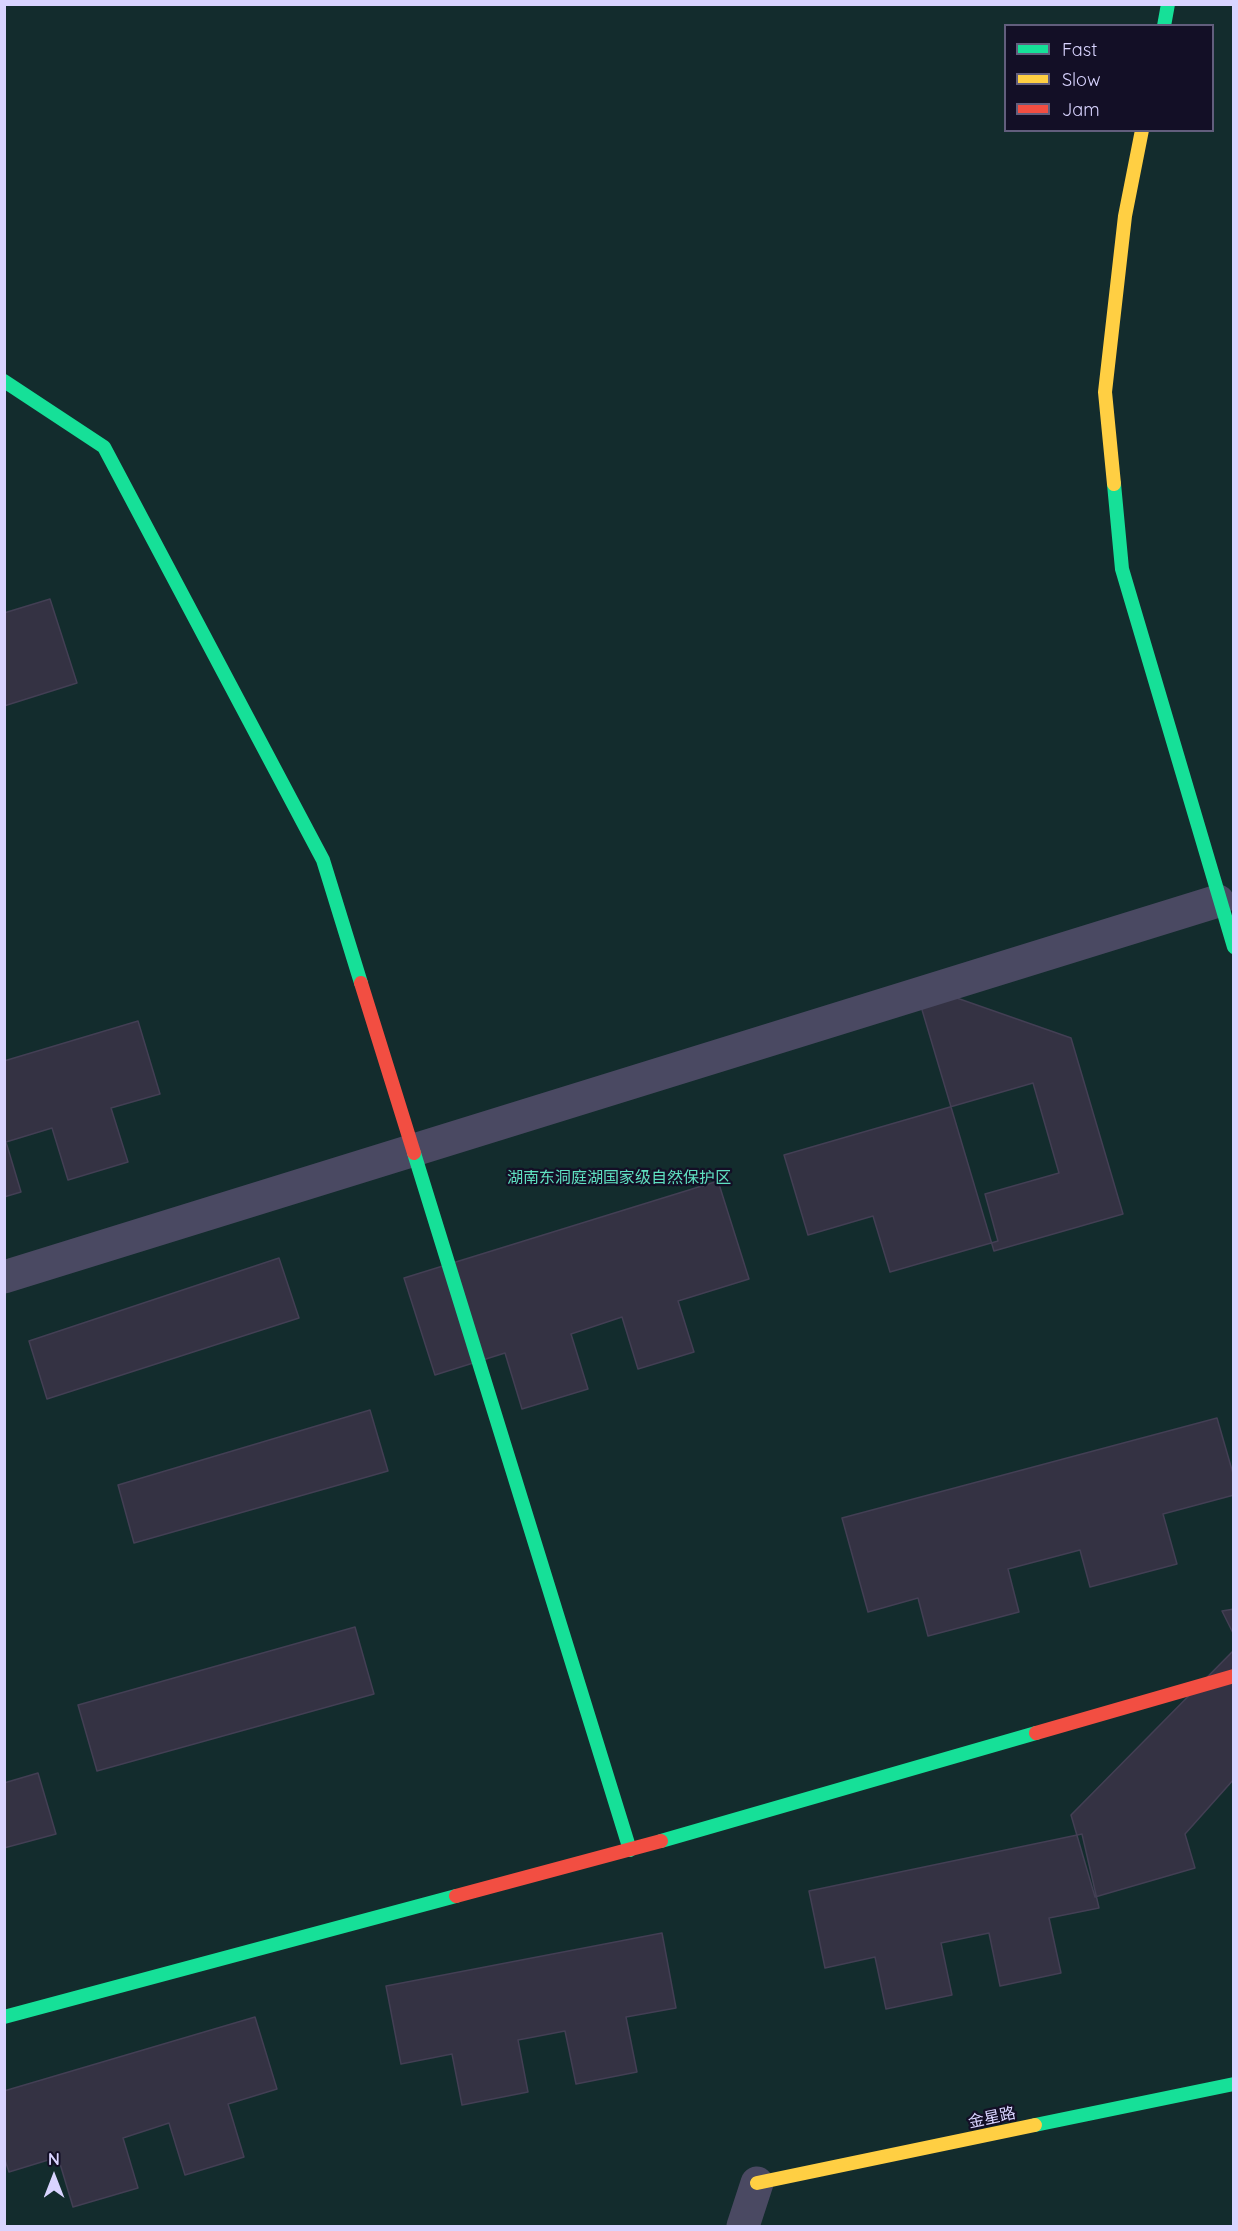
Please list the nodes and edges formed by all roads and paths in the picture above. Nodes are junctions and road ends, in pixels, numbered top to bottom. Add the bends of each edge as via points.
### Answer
1 (1168, 4) edge
2 (1164, 24) edge
3 (1142, 132) edge
4 (4, 381) edge
5 (1226, 899) edge
6 (1233, 947) edge
7 (414, 1151) junction
8 (4, 1277) edge
9 (1233, 1676) edge
10 (630, 1850) junction
11 (4, 2017) edge
12 (1233, 2085) edge
13 (757, 2183) joint
14 (743, 2226) edge

1 - 2 street
3 - 5 street via 1125,216 1106,392 1122,569
4 - 7 street via 104,447 323,860
5 - 6 street
5 - 7 street
7 - 8 street
7 - 10 street
9 - 10 street
10 - 11 street
12 - 13 street, 金星路
13 - 14 street

